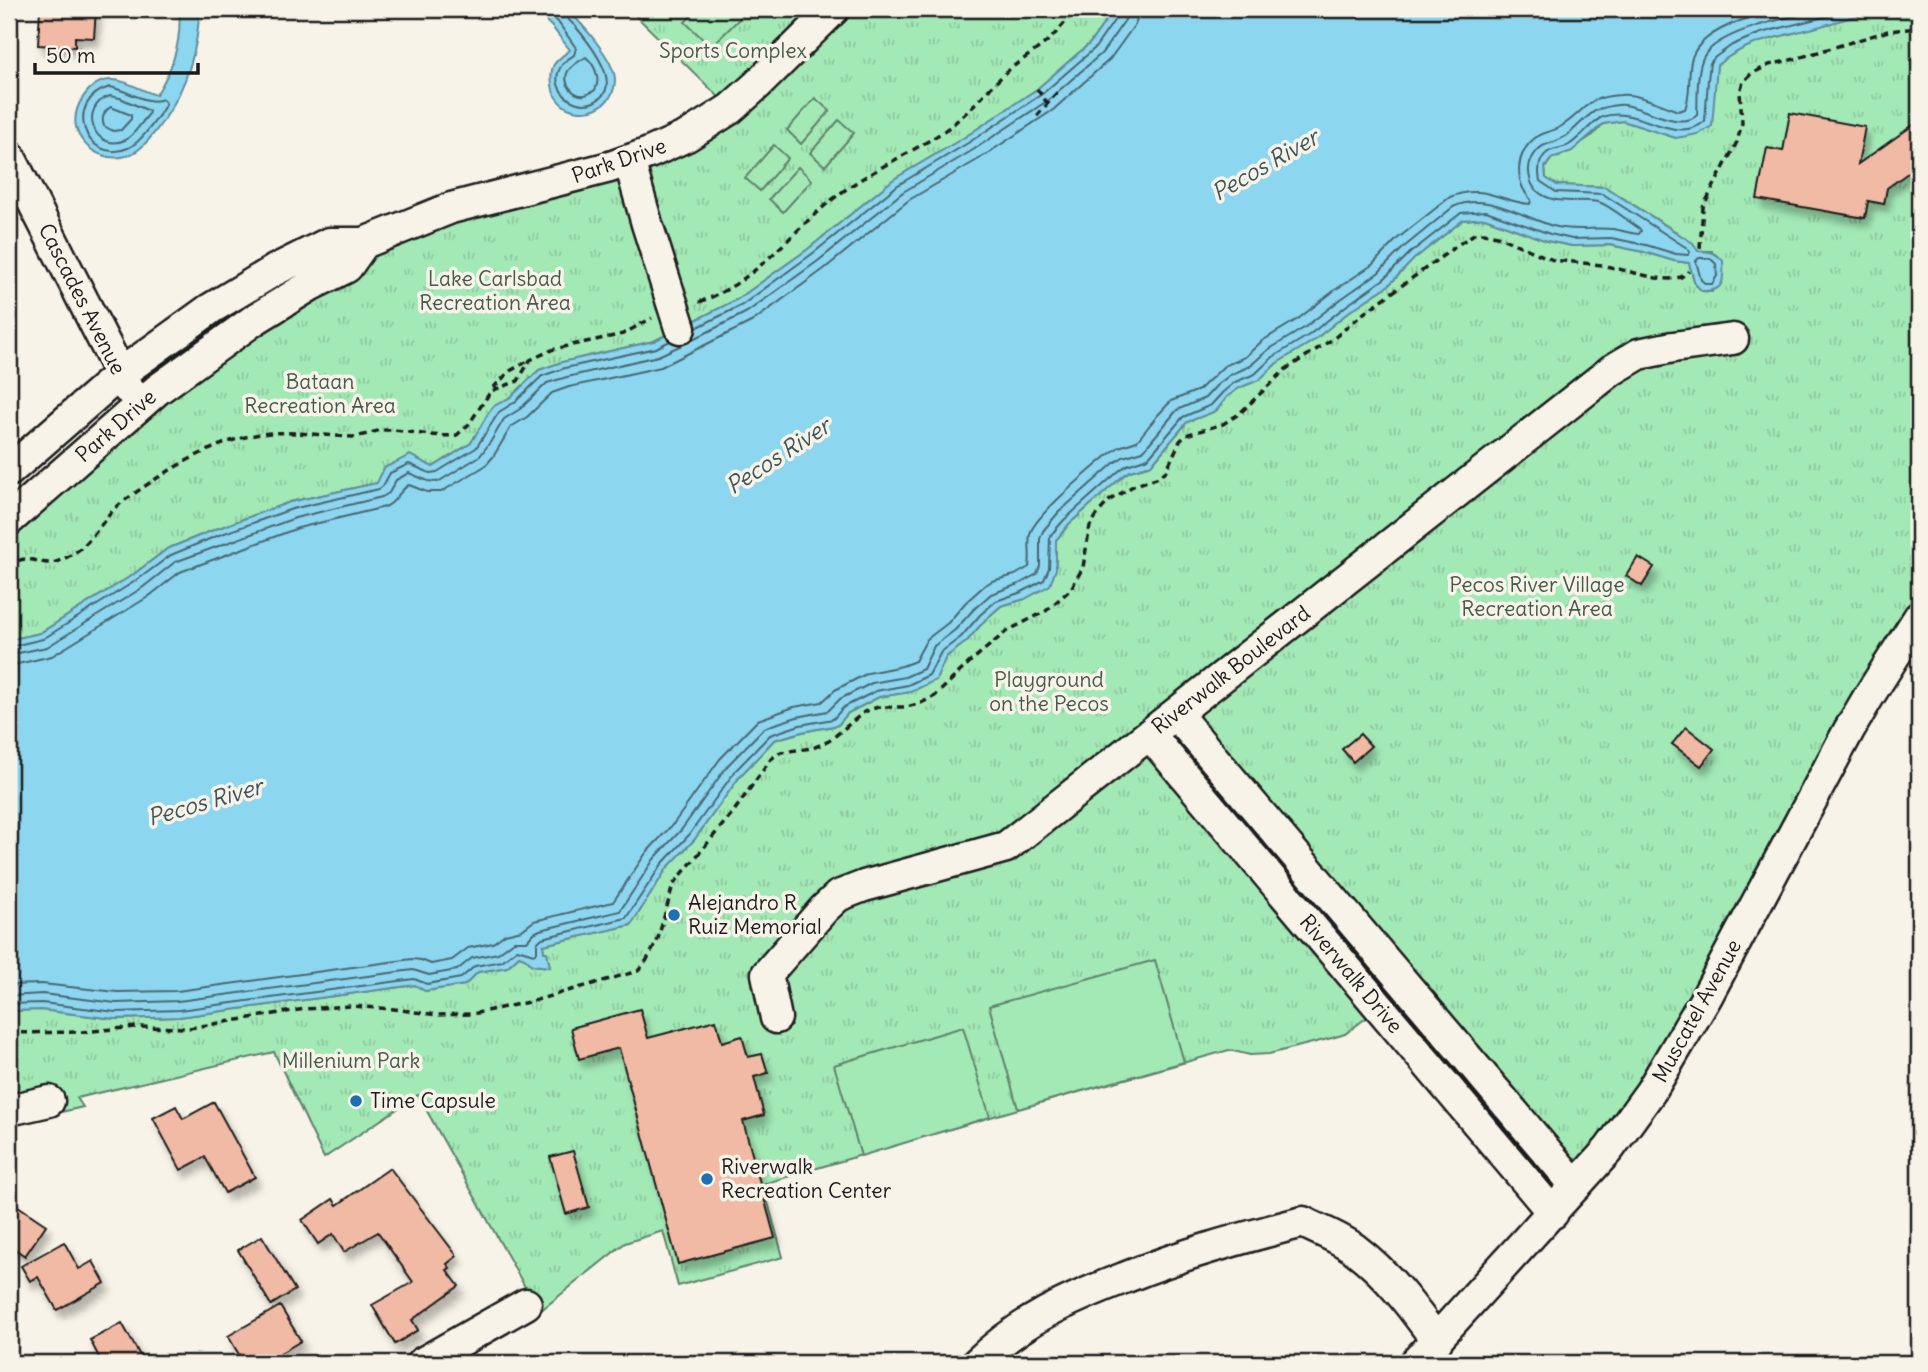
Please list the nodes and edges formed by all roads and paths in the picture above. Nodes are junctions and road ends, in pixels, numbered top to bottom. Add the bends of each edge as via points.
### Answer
1 (834, 9) edge
2 (1075, 9) edge
3 (1919, 28) edge
4 (1037, 89) dead end
5 (1060, 89) dead end
6 (1048, 104) junction
7 (1037, 116) dead end
8 (9, 155) edge
9 (629, 160) junction
10 (364, 243) junction
11 (1700, 248) dead end
12 (1689, 271) dead end
13 (678, 319) junction
14 (1733, 339) dead end
15 (530, 360) junction
16 (120, 374) junction
17 (491, 391) junction
18 (137, 406) junction
19 (9, 471) edge
20 (9, 520) edge
21 (9, 568) edge
22 (1919, 617) edge
23 (1176, 714) junction
24 (1150, 735) junction
25 (1397, 976) junction
26 (1370, 996) junction
27 (776, 1018) dead end
28 (9, 1032) edge
29 (49, 1101) dead end
30 (9, 1110) edge
31 (1576, 1186) junction
32 (1553, 1213) junction
33 (526, 1304) dead end
34 (1437, 1341) junction
35 (460, 1354) edge
36 (422, 1363) edge
37 (977, 1363) edge
38 (1415, 1363) edge

1 - 9 street, Park Drive via 730,108 687,136
2 - 13 path via 1051,38 939,135 833,199 739,283
3 - 11 path via 1888,31 1769,65 1743,82 1742,123 1703,207
4 - 6 path
5 - 6 path
6 - 7 path
8 - 16 street, Cascades Avenue
9 - 10 street, Park Drive via 452,208
9 - 13 street
10 - 16 street, Park Drive via 329,243 275,270 210,309
10 - 18 street, Park Drive via 347,267 254,320
12 - 28 path via 1670,279 1553,260 1497,236 1474,234 1333,340 1286,369 1239,414 1186,435 1159,477 1110,500 1090,526 1083,568 1071,589 1046,611 1007,631 935,696 908,707 864,712 829,741 781,752 771,759 673,885 657,942 638,971 472,1014 350,1006 189,1028
13 - 15 path via 646,320 623,334 554,349
14 - 23 street, Riverwalk Boulevard via 1673,347 1626,360
15 - 17 path via 510,371
15 - 17 path via 519,381
16 - 18 street, Cascades Avenue
16 - 19 street, Park Drive
17 - 21 path via 457,435 389,429 352,437 278,433 229,441 137,492 71,554 50,564 27,558
18 - 20 street, Park Drive
22 - 31 street, Muscatel Avenue via 1849,730 1679,1047 1609,1149
23 - 24 street, Riverwalk Boulevard
23 - 25 street, Riverwalk Drive
24 - 26 street, Riverwalk Drive
24 - 27 street, Riverwalk Boulevard via 1006,848 838,896 767,974
25 - 26 street
25 - 31 street, Riverwalk Drive
26 - 32 street, Riverwalk Drive
29 - 30 street
31 - 32 street, Muscatel Avenue
32 - 34 street, Muscatel Avenue
33 - 35 street
34 - 37 street via 1389,1280 1355,1249 1303,1222 1218,1244 1084,1294 1021,1326
34 - 38 street, Muscatel Avenue
35 - 36 street

